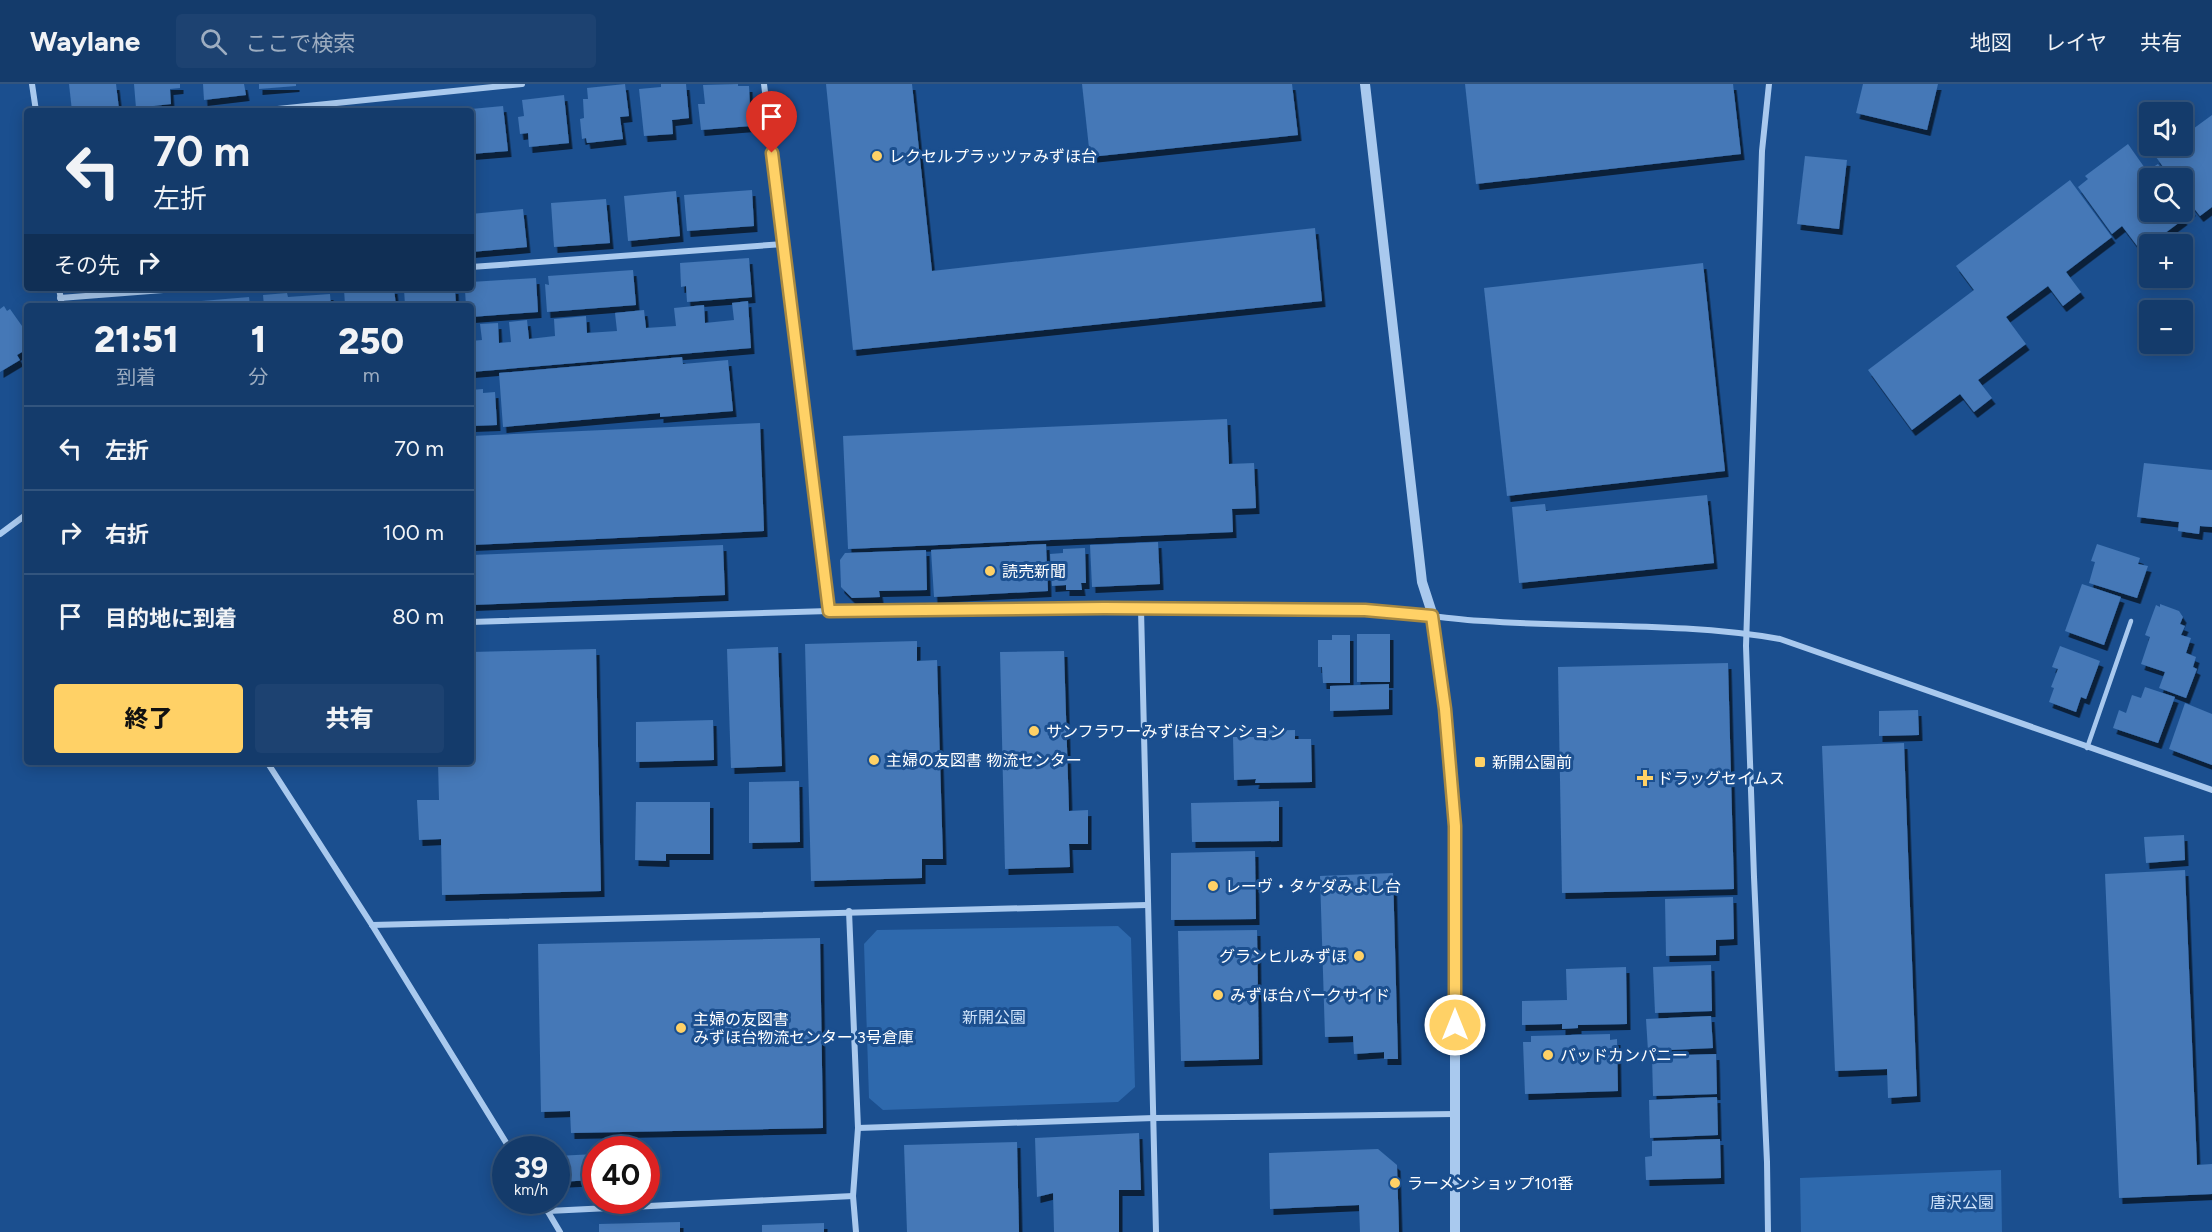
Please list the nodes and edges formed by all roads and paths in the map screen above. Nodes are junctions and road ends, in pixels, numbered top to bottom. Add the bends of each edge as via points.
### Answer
1 (32, 84) edge
2 (522, 84) edge
3 (764, 84) edge
4 (1365, 84) edge
5 (1769, 84) edge
6 (36, 108) edge
7 (287, 108) edge
8 (784, 244) junction
9 (474, 267) edge
10 (59, 291) edge
11 (150, 291) edge
12 (60, 298) junction
13 (61, 303) edge
14 (24, 516) edge
15 (0, 534) edge
16 (1142, 609) junction
17 (829, 611) junction
18 (1432, 616) junction
19 (2131, 621) dead end
20 (474, 622) edge
21 (1747, 633) junction
22 (2087, 748) junction
23 (269, 765) edge
24 (2212, 790) edge
25 (1147, 905) junction
26 (849, 912) junction
27 (372, 925) junction
28 (1455, 1114) junction
29 (1154, 1118) junction
30 (858, 1128) junction
31 (502, 1136) edge
32 (853, 1196) junction
33 (570, 1210) edge
34 (550, 1214) edge
35 (560, 1232) edge
36 (856, 1232) edge
37 (1156, 1232) edge
38 (1455, 1232) edge
39 (1768, 1232) edge

1 - 6 street
2 - 7 street
3 - 8 street
4 - 18 street via 1422,582
5 - 21 street via 1762,151
8 - 9 street
8 - 17 street
10 - 12 street
11 - 12 street
12 - 13 street
14 - 15 street
16 - 17 street
16 - 18 street via 1365,610
16 - 25 street
17 - 20 street
18 - 21 street
18 - 28 street via 1455,826
19 - 22 lane
21 - 22 street via 1780,639
21 - 39 street
22 - 24 street
23 - 27 street
25 - 26 street
25 - 29 street
26 - 27 street
26 - 30 street
27 - 31 street
28 - 29 street
28 - 38 street
29 - 30 street
29 - 37 street
30 - 32 street
32 - 33 street
32 - 36 street
34 - 35 street

